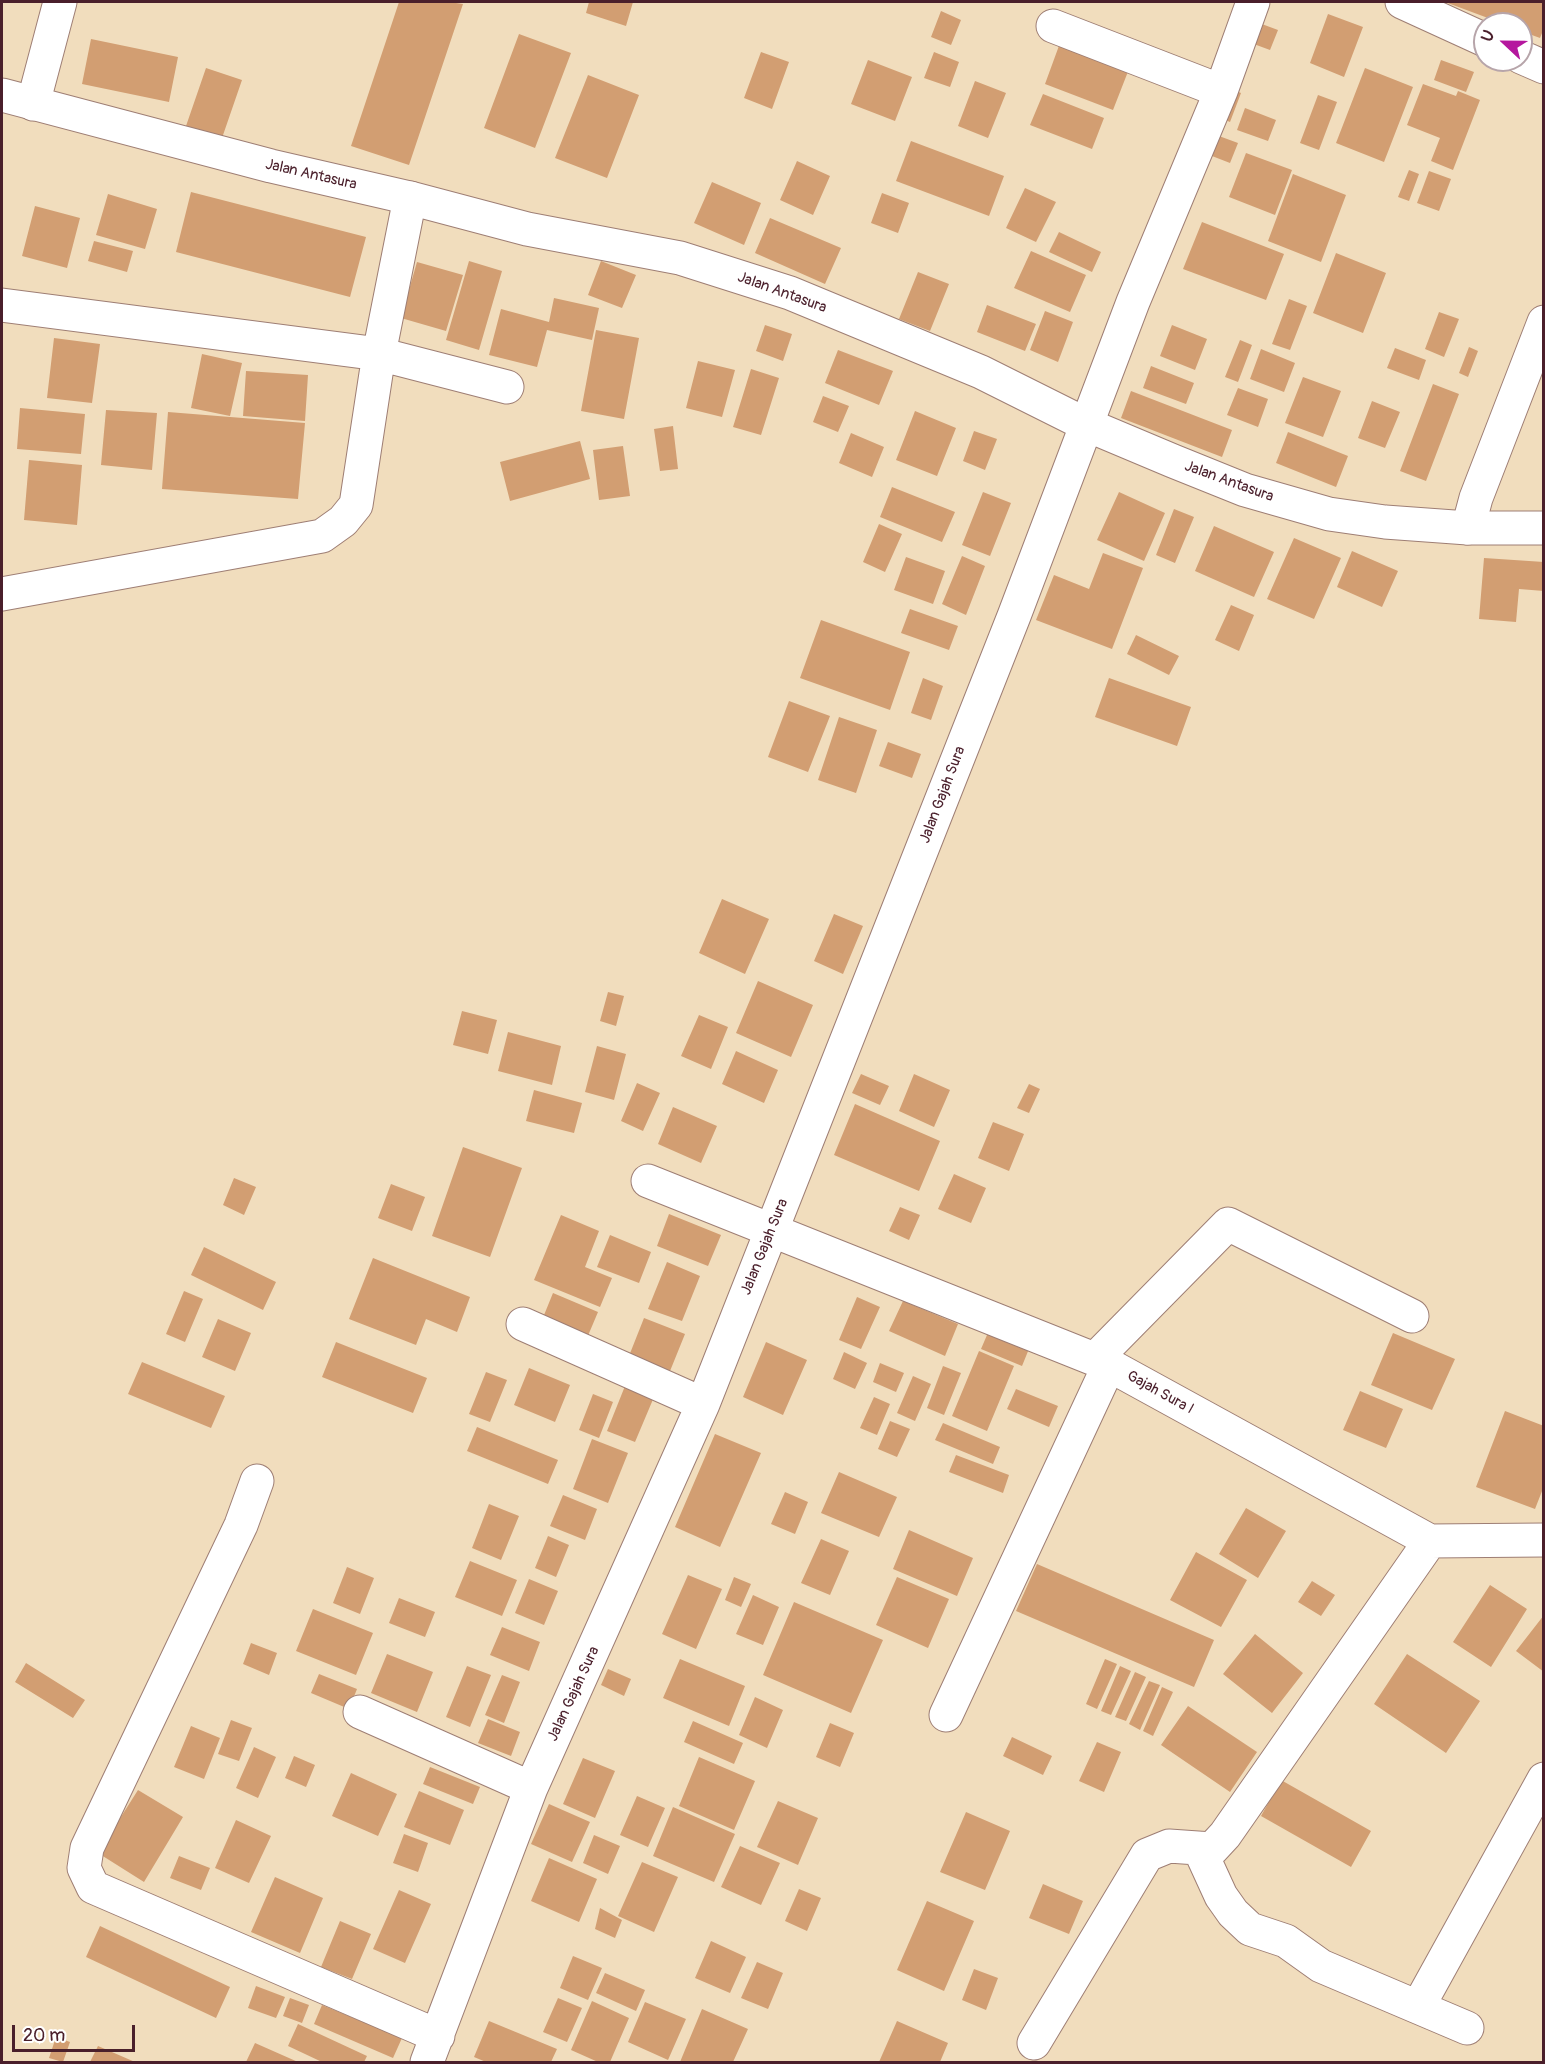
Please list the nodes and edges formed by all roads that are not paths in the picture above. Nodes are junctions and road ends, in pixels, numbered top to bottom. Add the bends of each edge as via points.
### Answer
1 (60, 2) edge
2 (1253, 2) edge
3 (1402, 2) edge
4 (1053, 26) dead end
5 (1473, 35) edge
6 (1221, 91) junction
7 (2, 95) edge
8 (33, 104) junction
9 (410, 198) junction
10 (2, 305) edge
11 (1544, 322) edge
12 (378, 354) junction
13 (507, 387) dead end
14 (1085, 424) junction
15 (1468, 528) junction
16 (1544, 528) edge
17 (2, 594) edge
18 (648, 1181) dead end
19 (772, 1232) junction
20 (1412, 1316) dead end
21 (523, 1324) dead end
22 (1102, 1362) junction
23 (703, 1404) junction
24 (257, 1481) dead end
25 (1544, 1540) edge
26 (1430, 1541) junction
27 (360, 1712) dead end
28 (946, 1715) dead end
29 (1544, 1779) edge
30 (531, 1788) junction
31 (1199, 1848) junction
32 (1418, 2007) junction
33 (1467, 2028) dead end
34 (1035, 2043) dead end
35 (432, 2049) edge

1 - 8 street
2 - 6 street, Jalan Gajah Sura
3 - 5 street
4 - 6 street
6 - 14 street, Jalan Gajah Sura
7 - 8 street, Jalan Antasura
8 - 9 street, Jalan Antasura
9 - 12 street
9 - 14 street, Jalan Antasura via 527,229 680,258 790,293 981,372
10 - 12 street
11 - 15 street
12 - 13 street
12 - 17 street via 356,505 322,536
14 - 15 street, Jalan Antasura via 1245,490 1329,514
14 - 19 street, Jalan Gajah Sura via 1014,616
15 - 16 street, Jalan Antasura
18 - 19 street, Gajah Sura I
19 - 22 street, Gajah Sura I
19 - 23 street, Jalan Gajah Sura
20 - 22 street via 1228,1224
21 - 23 street
22 - 26 street, Gajah Sura I
22 - 28 street
23 - 30 street, Jalan Gajah Sura
24 - 35 street via 241,1525 87,1848 84,1868 93,1887
25 - 26 street, Gajah Sura I
26 - 31 street via 1225,1835 1212,1849
27 - 30 street
29 - 32 street
30 - 35 street, Jalan Gajah Sura
31 - 32 street via 1221,1896 1250,1929 1286,1941 1321,1966
31 - 34 street via 1169,1846 1147,1854
32 - 33 street

